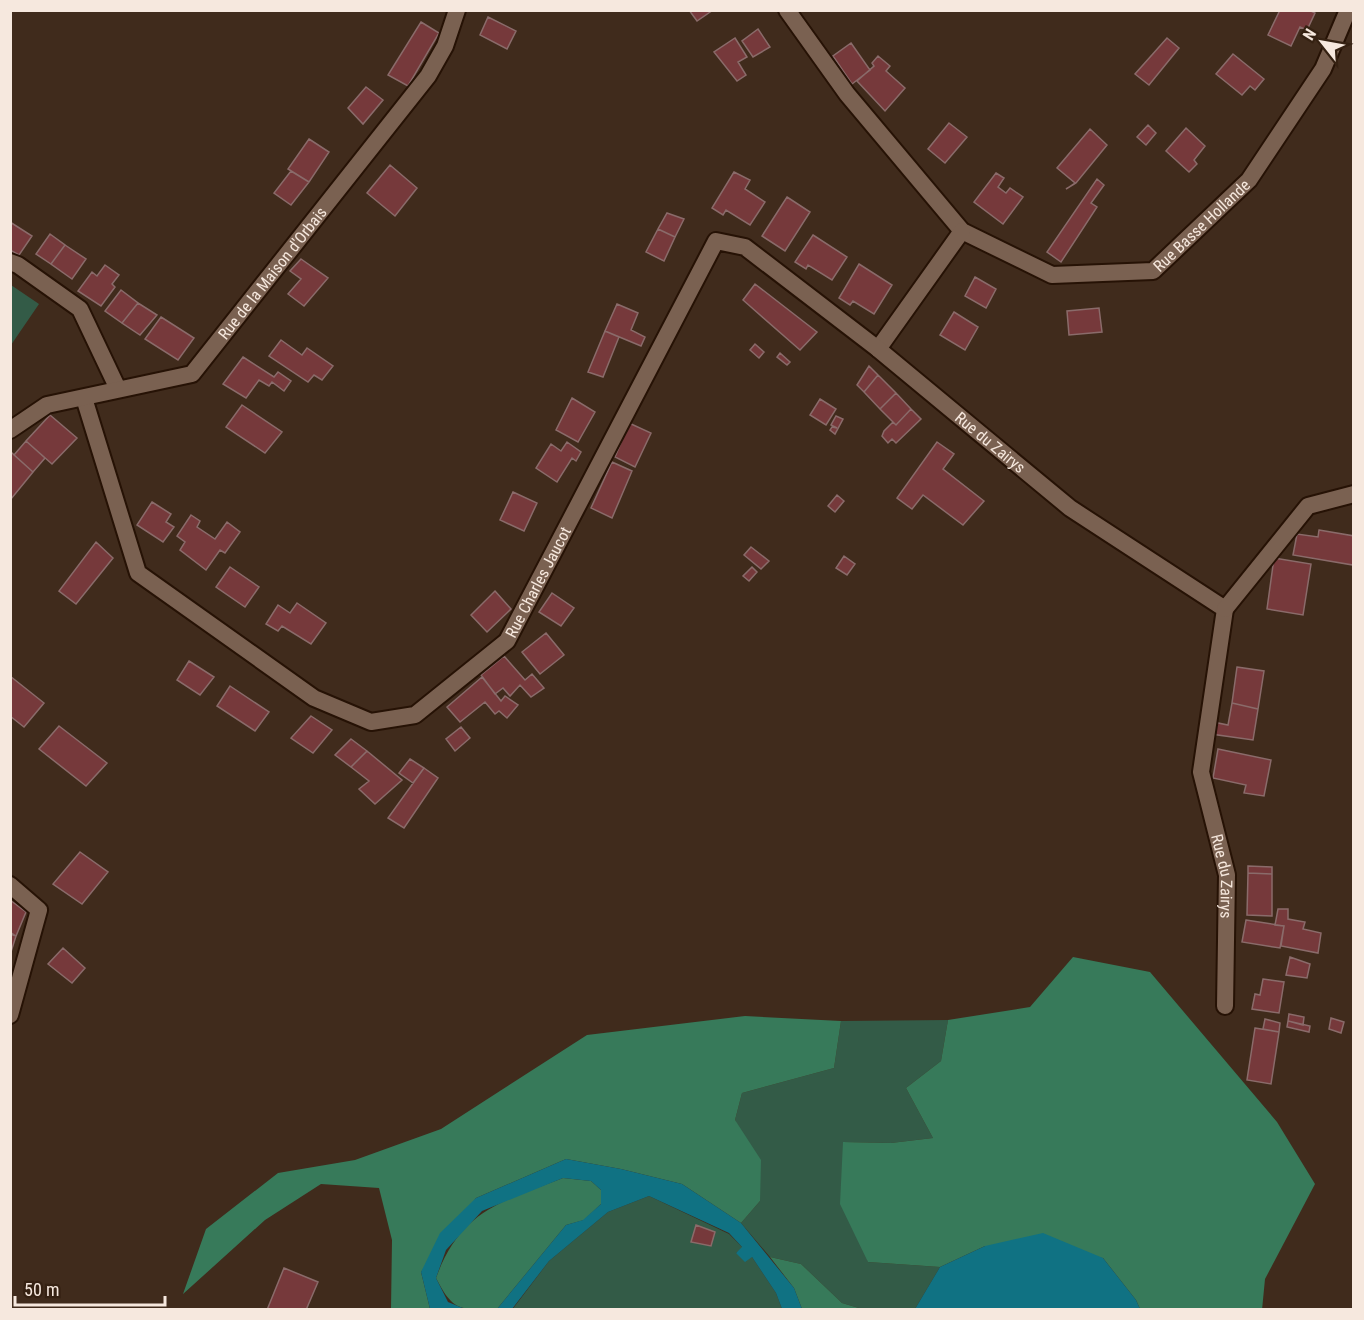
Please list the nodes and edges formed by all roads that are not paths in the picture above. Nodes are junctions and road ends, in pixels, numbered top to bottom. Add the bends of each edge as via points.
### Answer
1 (457, 10) edge
2 (788, 10) edge
3 (1348, 10) edge
4 (962, 231) junction
5 (10, 262) edge
6 (878, 349) junction
7 (118, 389) junction
8 (84, 398) junction
9 (10, 430) edge
10 (1353, 494) edge
11 (1225, 609) junction
12 (10, 885) edge
13 (1225, 1006) dead end
14 (10, 1015) edge

1 - 7 street, Rue de la Maison d'Orbais via 445,46 428,76 192,374
2 - 4 street, Rue Basse Hollande via 847,94
3 - 4 street, Rue Basse Hollande via 1323,69 1249,180 1153,271 1052,275
4 - 6 street
5 - 7 street via 80,309
6 - 8 street, Rue Charles Jaucot via 745,247 716,241 507,641 415,715 371,722 314,698 138,573
6 - 11 street, Rue du Zairys via 1070,508
7 - 8 street, Rue de la Maison d'Orbais
8 - 9 street, Rue de la Maison d'Orbais via 47,405
10 - 11 street via 1308,506
11 - 13 street, Rue du Zairys via 1201,772 1227,875
12 - 14 street via 39,910

